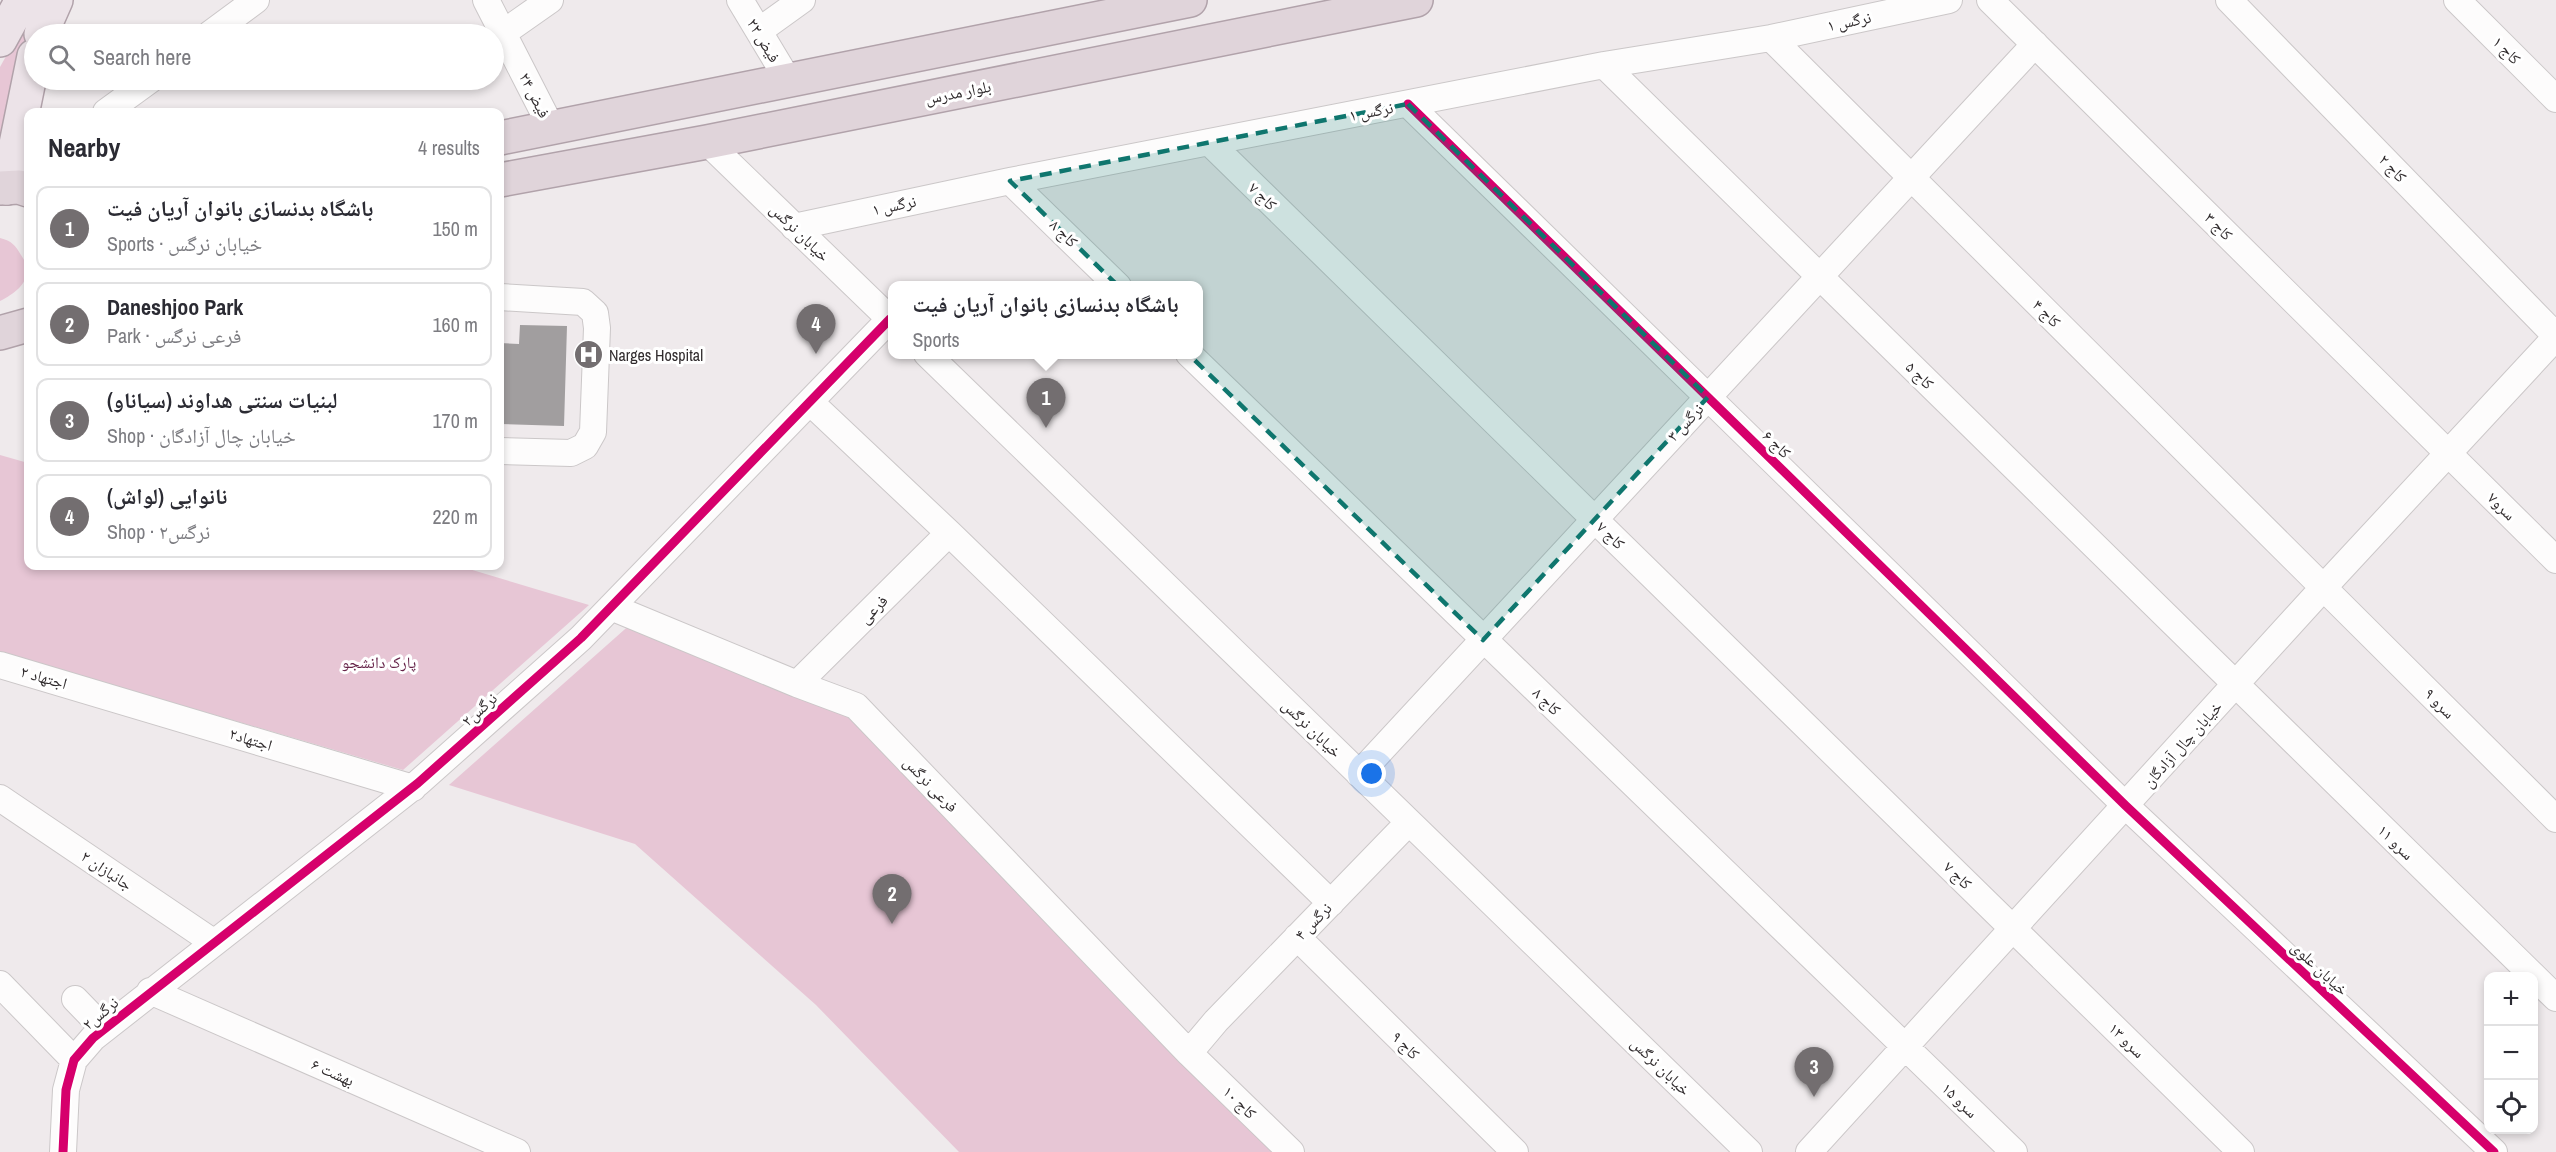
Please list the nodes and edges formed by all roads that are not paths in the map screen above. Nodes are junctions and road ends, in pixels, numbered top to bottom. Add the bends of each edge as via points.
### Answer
1 (22, 0) edge
2 (56, 0) edge
3 (256, 0) edge
4 (486, 0) edge
5 (550, 0) edge
6 (740, 0) edge
7 (802, 0) edge
8 (1190, 0) edge
9 (1416, 0) edge
10 (1949, 0) edge
11 (1990, 0) edge
12 (2229, 0) edge
13 (2457, 0) edge
14 (45, 24) edge
15 (224, 24) edge
16 (498, 24) edge
17 (504, 32) edge
18 (759, 32) junction
19 (504, 35) edge
20 (1771, 38) junction
21 (0, 40) edge
22 (2035, 44) junction
23 (1604, 65) junction
24 (788, 80) junction
25 (136, 90) edge
26 (2556, 99) edge
27 (1408, 104) junction
28 (112, 108) edge
29 (551, 127) junction
30 (504, 137) edge
31 (706, 142) junction
32 (1209, 142) junction
33 (24, 154) edge
34 (1912, 178) junction
35 (504, 179) edge
36 (1010, 181) junction
37 (17, 188) edge
38 (794, 226) junction
39 (1820, 277) junction
40 (1114, 281) edge
41 (504, 297) edge
42 (888, 317) edge
43 (888, 325) edge
44 (24, 326) edge
45 (0, 333) edge
46 (2556, 337) edge
47 (932, 359) edge
48 (1194, 359) edge
49 (1708, 397) junction
50 (810, 402) junction
51 (504, 452) edge
52 (2448, 453) junction
53 (1595, 519) junction
54 (949, 533) junction
55 (2556, 560) edge
56 (2323, 588) junction
57 (611, 607) junction
58 (1483, 640) junction
59 (0, 665) edge
60 (797, 684) junction
61 (2236, 685) junction
62 (88, 690) joint
63 (1359, 774) junction
64 (413, 788) junction
65 (0, 798) edge
66 (2126, 806) junction
67 (2556, 819) edge
68 (1409, 822) junction
69 (1330, 903) junction
70 (2013, 929) junction
71 (1297, 937) junction
72 (213, 942) junction
73 (0, 984) edge
74 (150, 991) junction
75 (2556, 998) edge
76 (75, 999) dead end
77 (104, 1029) junction
78 (1905, 1047) junction
79 (1189, 1053) junction
80 (74, 1060) junction
81 (63, 1152) edge
82 (517, 1152) edge
83 (1291, 1152) edge
84 (1515, 1152) edge
85 (1749, 1152) edge
86 (1809, 1152) edge
87 (2014, 1152) edge
88 (2241, 1152) edge
89 (2494, 1152) edge

1 - 21 main road
2 - 14 main road
3 - 15 street
4 - 16 street, فیض ۲۴
5 - 17 street
6 - 18 street, فیض ۲۲
7 - 18 street
8 - 24 highway
9 - 31 highway, بلوار مدرس
10 - 20 street, نرگس ۱
11 - 22 street, کاج ۳
12 - 46 street, کاج ۲
13 - 26 street, کاج ۱
18 - 24 street, فیض ۲۲
19 - 29 street, فیض ۲۴
20 - 23 street, نرگس ۱
20 - 34 street, کاج ۴
22 - 34 street, نرگس ۳
22 - 52 street, کاج ۳
23 - 27 street, نرگس ۱
23 - 39 street, کاج ۵
24 - 29 highway
25 - 28 street
27 - 32 street, نرگس ۱
27 - 49 street, کاج ۶
29 - 30 highway
31 - 35 highway, بلوار مدرس
31 - 38 street, خیابان نرگس
32 - 36 street, نرگس ۱
32 - 53 street, کاج ۷
33 - 37 main road
34 - 39 street, نرگس ۳
34 - 56 street, کاج ۴
36 - 38 street, نرگس ۱
36 - 40 street, کاج ۸
38 - 42 street, خیابان نرگس
39 - 49 street, نرگس ۳
39 - 61 street, کاج ۵
41 - 51 street via 583,302 594,313 597,328 590,440 571,453
43 - 50 street, نرگس۲
44 - 45 highway
46 - 52 street, خیابان چال آزادگان
47 - 63 street, خیابان نرگس
48 - 58 street, کاج ۸
49 - 53 street, نرگس ۳
49 - 66 street, کاج ۶
50 - 54 street
50 - 57 street, نرگس۲
52 - 55 street, سرو۷
52 - 56 street, خیابان چال آزادگان
53 - 58 street, نرگس ۳
53 - 70 street, کاج ۷
54 - 60 street, فرعی
54 - 69 street
56 - 61 street, خیابان چال آزادگان
56 - 67 street, سرو ۹
57 - 60 street, فرعی نرگس
57 - 64 street, نرگس۲
58 - 63 street, نرگس ۳
58 - 78 street, کاج ۸
59 - 62 street, اجتهاد ۲
60 - 79 street, فرعی نرگس via 856,706
61 - 66 street, خیابان چال آزادگان
61 - 75 street, سرو ۱۱
62 - 64 street, اجتهاد۲
63 - 68 street, خیابان نرگس
64 - 72 street, نرگس۲
65 - 72 street, جانبازان ۲
66 - 70 street, خیابان چال آزادگان
66 - 89 street, خیابان علوی
68 - 69 street, نرگس ۴
68 - 85 street, خیابان نرگس
69 - 71 street, نرگس ۴
70 - 78 street, خیابان چال آزادگان
70 - 88 street, سرو ۱۳
71 - 79 street, نرگس ۴
71 - 84 street, کاج ۹
72 - 74 street, نرگس۲
73 - 80 street
74 - 77 street, نرگس۲
74 - 82 street, بهشت ۶
76 - 77 street
77 - 80 street, نرگس۲
78 - 86 street, خیابان چال آزادگان
78 - 87 street, سرو ۱۵
79 - 83 street, کاج ۱۰
80 - 81 street, نرگس۲ via 66,1090

